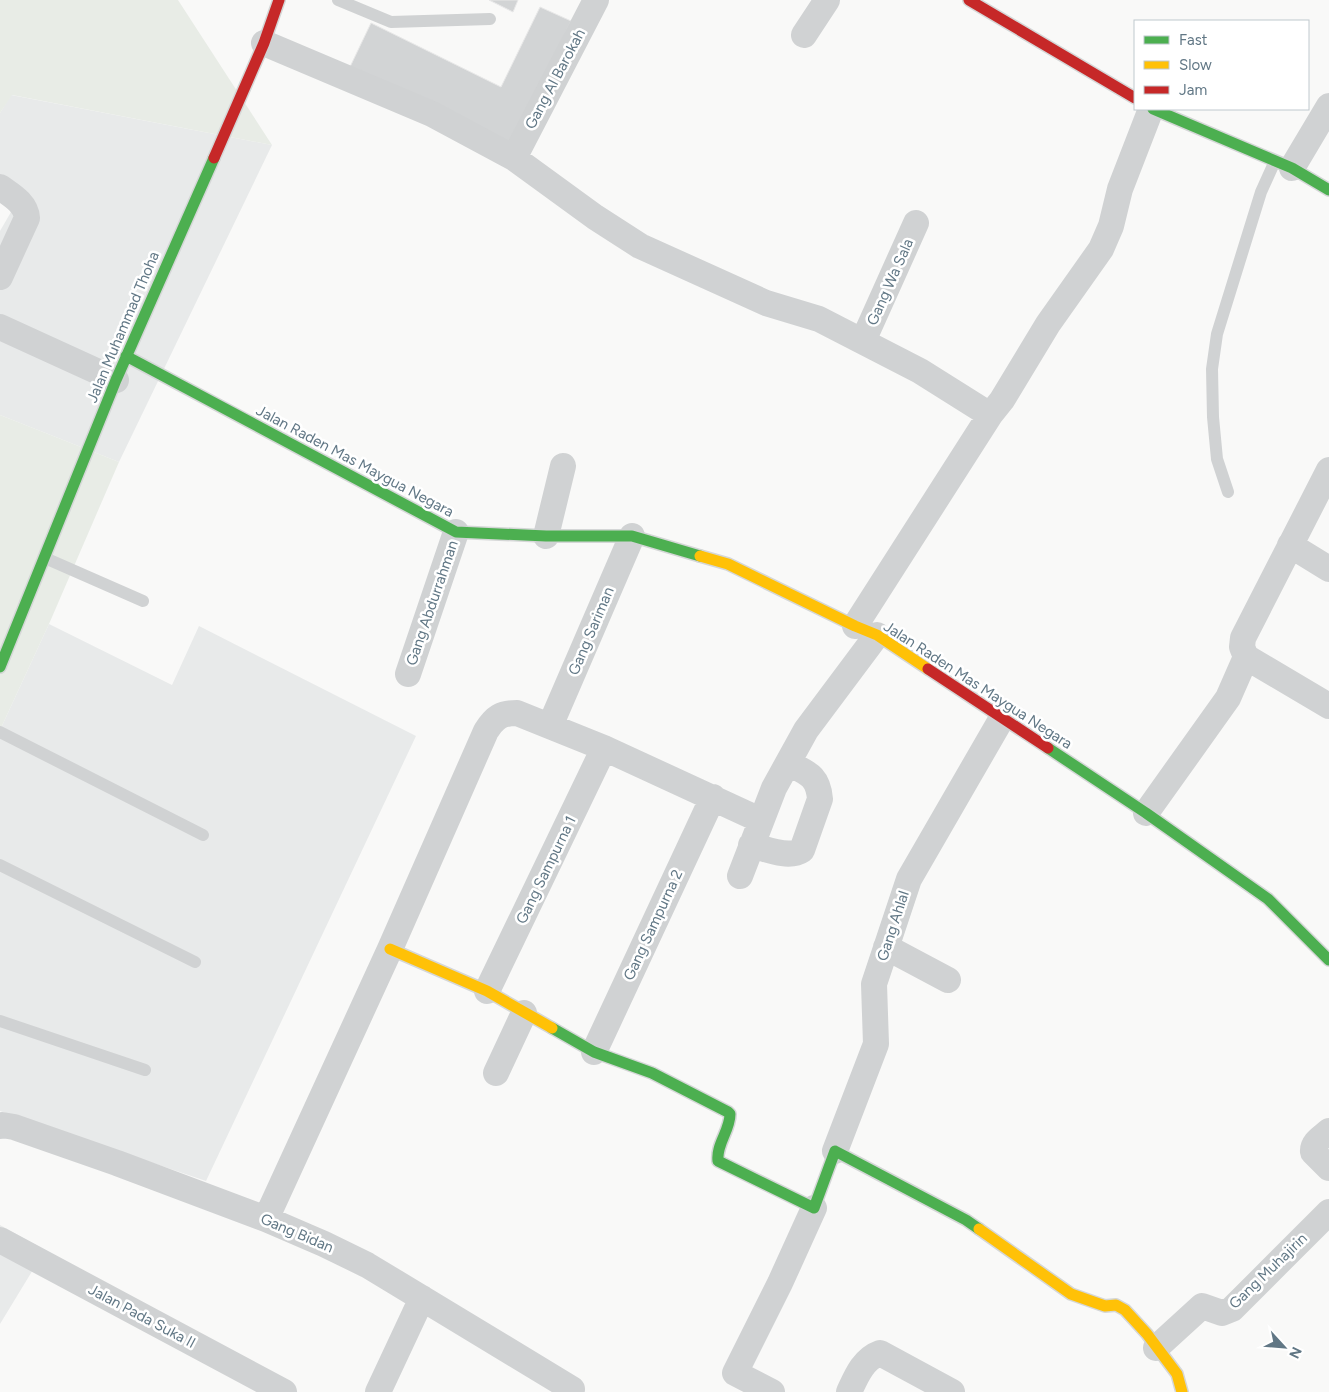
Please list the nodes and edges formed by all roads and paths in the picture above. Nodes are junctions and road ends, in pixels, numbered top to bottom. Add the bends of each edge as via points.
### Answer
1 (279, 0) edge
2 (338, 0) edge
3 (596, 0) edge
4 (827, 0) edge
5 (969, 0) edge
6 (490, 20) dead end
7 (804, 35) dead end
8 (264, 43) junction
9 (1134, 97) edge
10 (1329, 106) edge
11 (1152, 110) edge
12 (1154, 110) edge
13 (514, 158) junction
14 (1283, 164) junction
15 (0, 187) edge
16 (1329, 190) edge
17 (916, 223) dead end
18 (0, 278) edge
19 (0, 327) edge
20 (863, 340) junction
21 (126, 356) junction
22 (116, 380) junction
23 (990, 416) junction
24 (563, 466) dead end
25 (1329, 470) edge
26 (1228, 492) dead end
27 (456, 532) junction
28 (546, 536) junction
29 (632, 536) junction
30 (1290, 545) junction
31 (45, 558) junction
32 (1329, 569) edge
33 (143, 601) dead end
34 (866, 631) junction
35 (1246, 657) junction
36 (0, 667) edge
37 (408, 674) dead end
38 (1329, 706) edge
39 (1002, 718) junction
40 (550, 726) junction
41 (0, 732) edge
42 (604, 748) junction
43 (788, 763) junction
44 (713, 797) junction
45 (1146, 813) junction
46 (760, 820) junction
47 (203, 835) dead end
48 (751, 845) junction
49 (0, 865) edge
50 (740, 876) dead end
51 (886, 947) junction
52 (390, 949) junction
53 (1329, 960) edge
54 (195, 962) dead end
55 (948, 980) dead end
56 (487, 991) junction
57 (524, 1013) junction
58 (0, 1021) edge
59 (594, 1052) junction
60 (145, 1070) dead end
61 (496, 1073) dead end
62 (0, 1126) edge
63 (1329, 1131) edge
64 (836, 1151) junction
65 (1329, 1168) edge
66 (814, 1208) junction
67 (1329, 1212) edge
68 (266, 1219) junction
69 (0, 1240) edge
70 (422, 1298) junction
71 (1156, 1348) junction
72 (572, 1388) dead end
73 (949, 1391) edge
74 (284, 1392) edge
75 (378, 1392) edge
76 (772, 1392) edge
77 (849, 1392) edge
78 (1182, 1392) edge

1 - 8 street, Jalan Muhammad Thoha
2 - 6 lane via 391,22
3 - 13 street, Gang Al Barokah
4 - 7 street
5 - 9 street
8 - 13 street via 432,114
8 - 21 street, Jalan Muhammad Thoha
10 - 14 street
11 - 23 street via 1120,189 1111,226 1101,249 1048,324
12 - 14 street
13 - 20 street via 640,246 766,303 819,318
14 - 16 street
14 - 26 lane via 1261,192 1216,334 1213,417 1217,460
15 - 18 street via 20,203 27,218
17 - 20 street, Gang Wa Sala
19 - 22 street
20 - 23 street via 920,371
21 - 22 street, Jalan Muhammad Thoha
21 - 27 street, Jalan Raden Mas Maygua Negara
22 - 31 street, Jalan Muhammad Thoha
23 - 34 street
24 - 28 street
25 - 30 street
27 - 28 street, Jalan Raden Mas Maygua Negara
27 - 37 street, Gang Abdurrahman
28 - 29 street, Jalan Raden Mas Maygua Negara
29 - 34 street, Jalan Raden Mas Maygua Negara via 728,564
29 - 40 street, Gang Sariman
30 - 32 street
30 - 35 street via 1243,638
31 - 33 lane
31 - 36 street, Jalan Muhammad Thoha
34 - 39 street, Jalan Raden Mas Maygua Negara
34 - 43 street
35 - 38 street
35 - 45 street via 1228,698
39 - 45 street, Jalan Raden Mas Maygua Negara
39 - 51 street, Gang Ahlal via 909,879
40 - 42 street
40 - 52 street via 518,713 506,713 492,722
41 - 47 lane
42 - 44 street
42 - 56 street, Gang Sampurna 1
43 - 46 street
43 - 48 street via 813,777 820,792 802,850 788,854
44 - 46 street
44 - 59 street, Gang Sampurna 2
45 - 53 street, Jalan Raden Mas Maygua Negara via 1268,899
46 - 48 street
48 - 50 street
49 - 54 lane
51 - 55 street
51 - 64 street, Gang Ahlal via 874,984 876,1044
52 - 56 street
52 - 68 street
56 - 57 street
57 - 59 street
57 - 61 street
58 - 60 lane
59 - 66 street via 652,1072 728,1112 730,1120 717,1152 718,1161
62 - 68 street, Gang Bidan via 14,1126
63 - 65 street via 1312,1148
64 - 66 street
64 - 71 street via 966,1220 1070,1294 1125,1310
66 - 76 street via 735,1373
67 - 71 street, Gang Muhajirin via 1232,1308 1222,1313 1202,1306
68 - 70 street, Gang Bidan via 367,1265
69 - 74 street, Jalan Pada Suka II
70 - 72 street, Gang Bidan
70 - 75 street
71 - 78 street via 1177,1374
73 - 77 street via 880,1353 871,1356

